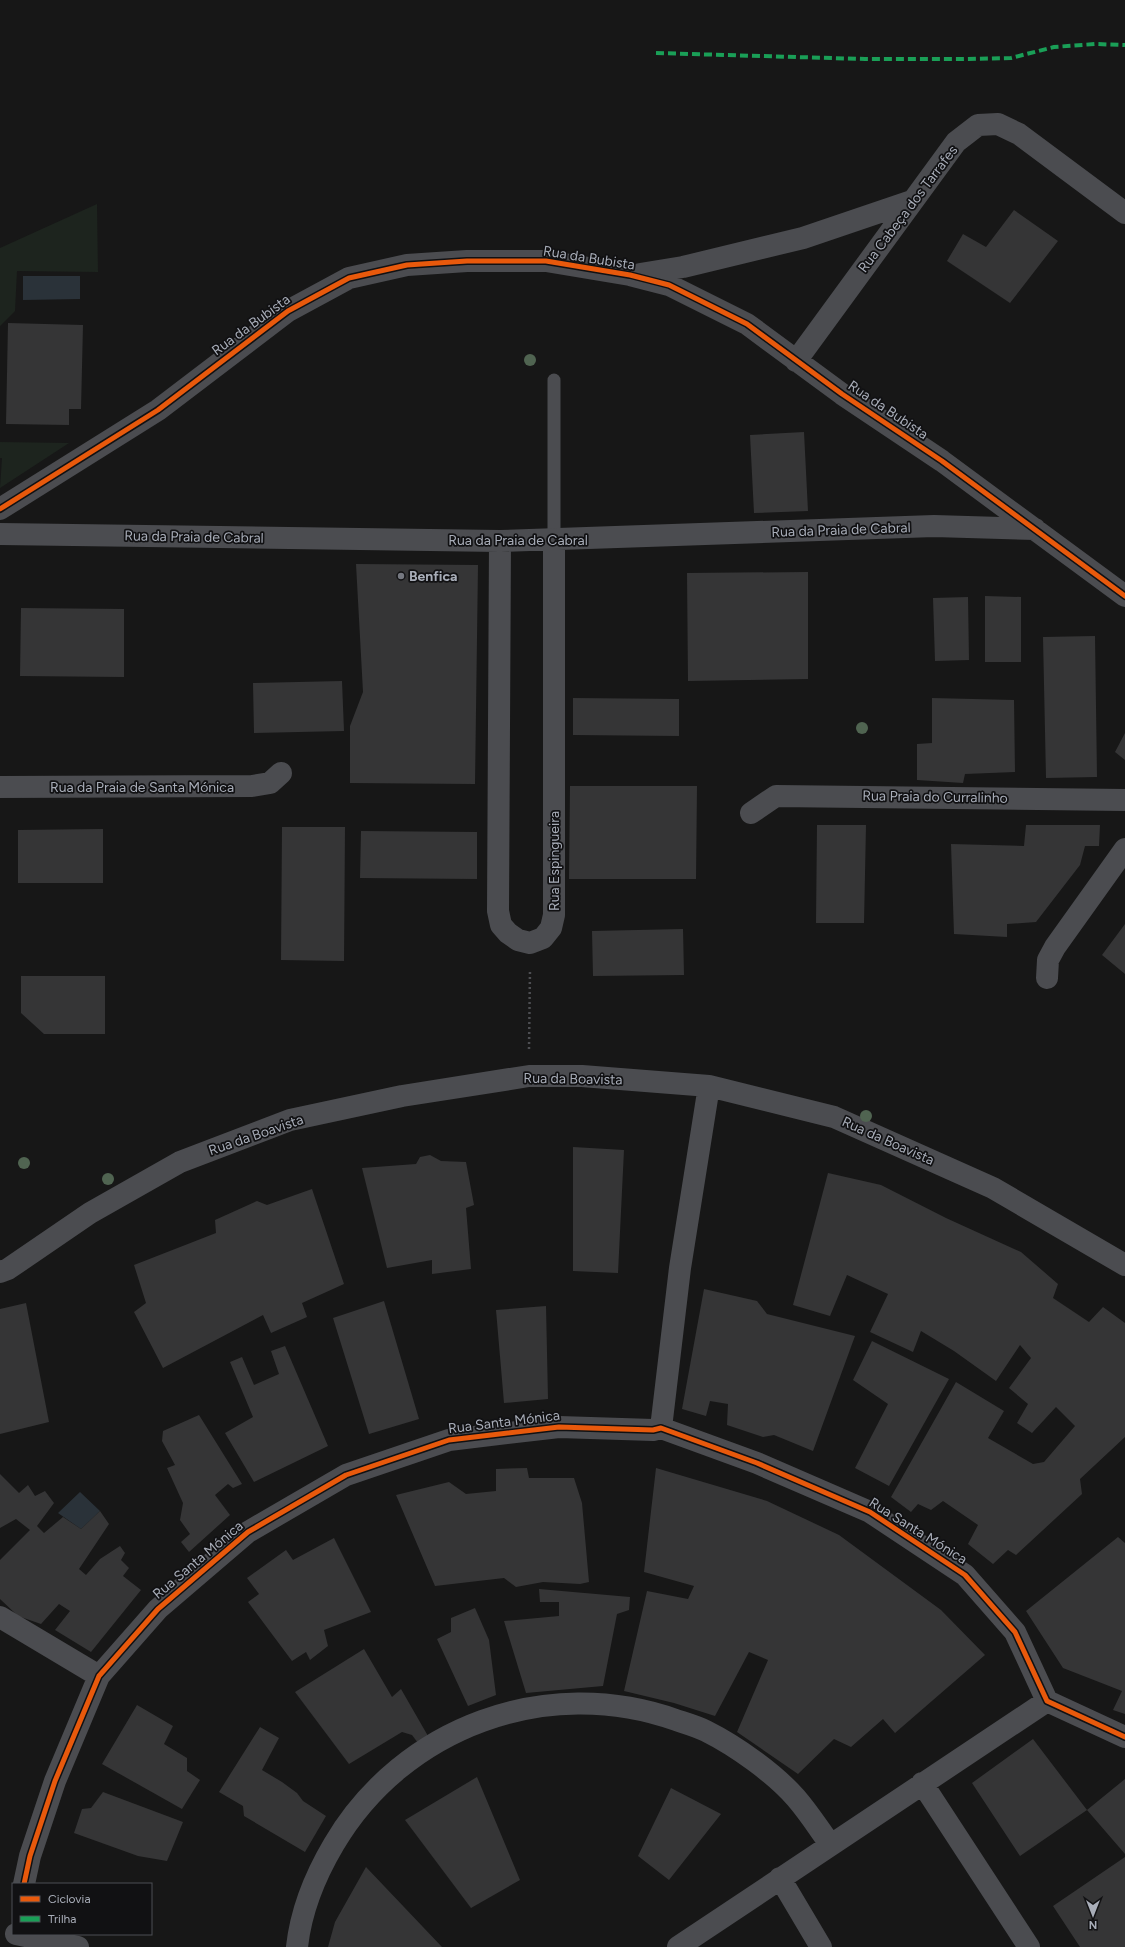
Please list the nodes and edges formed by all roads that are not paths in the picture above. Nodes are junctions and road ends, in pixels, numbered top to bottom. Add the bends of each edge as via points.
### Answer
1 (912, 201) junction
2 (1125, 213) edge
3 (630, 275) junction
4 (796, 361) junction
5 (554, 380) dead end
6 (0, 509) edge
7 (1035, 529) junction
8 (0, 534) edge
9 (500, 541) junction
10 (554, 541) junction
11 (1125, 596) edge
12 (281, 773) dead end
13 (0, 787) edge
14 (1125, 800) edge
15 (751, 813) dead end
16 (1125, 849) edge
17 (1047, 978) dead end
18 (709, 1086) junction
19 (1125, 1265) edge
20 (0, 1272) edge
21 (661, 1428) junction
22 (0, 1618) edge
23 (99, 1676) junction
24 (1047, 1701) junction
25 (1125, 1736) edge
26 (922, 1783) junction
27 (830, 1844) junction
28 (780, 1878) junction
29 (24, 1883) edge
30 (0, 1930) edge
31 (12, 1933) edge
32 (15, 1935) edge
33 (20, 1935) edge
34 (11, 1947) edge
35 (78, 1947) edge
36 (298, 1947) edge
37 (678, 1947) edge
38 (821, 1947) edge
39 (1029, 1947) edge

1 - 2 street, Rua Cabeça dos Tarrafes via 956,142 978,125 998,124 1019,134
1 - 3 street via 803,238 683,267
1 - 4 street, Rua Cabeça dos Tarrafes
3 - 4 street, Rua da Bubista via 669,285 747,324
3 - 6 street, Rua da Bubista via 546,261 467,261 407,265 349,278 288,311 158,410
4 - 7 street, Rua da Bubista via 942,461
5 - 10 lane
7 - 10 street, Rua da Praia de Cabral via 934,526
7 - 11 street, Rua da Bubista
8 - 9 street, Rua da Praia de Cabral
9 - 10 street, Rua da Praia de Cabral
9 - 10 street, Rua Espingueira via 498,911 501,925 508,933 518,940 530,943 543,938 551,928 554,915
12 - 13 street, Rua da Praia de Santa Mónica via 270,783 252,786
14 - 15 street, Rua Praia do Curralinho via 776,796
16 - 17 street via 1055,947 1048,960
18 - 19 street, Rua da Boavista via 834,1117 993,1188
18 - 20 street, Rua da Boavista via 582,1076 529,1076 402,1096 290,1120 180,1162 90,1214
18 - 21 street via 680,1268
21 - 23 street, Rua Santa Mónica via 653,1430 559,1427 449,1440 346,1475 248,1532 158,1609
21 - 24 street, Rua Santa Mónica via 757,1463 870,1512 965,1575 1015,1632
22 - 23 street
23 - 29 street, Rua Santa Mónica via 55,1782 30,1856
24 - 25 street
24 - 26 street
26 - 27 street
26 - 39 street
27 - 28 street
27 - 36 street via 796,1798 754,1760 705,1730 651,1711 602,1704 538,1706 483,1720 432,1744 385,1778 348,1821 319,1870 300,1923
28 - 37 street
28 - 38 street
30 - 31 street
32 - 34 street
33 - 35 street

